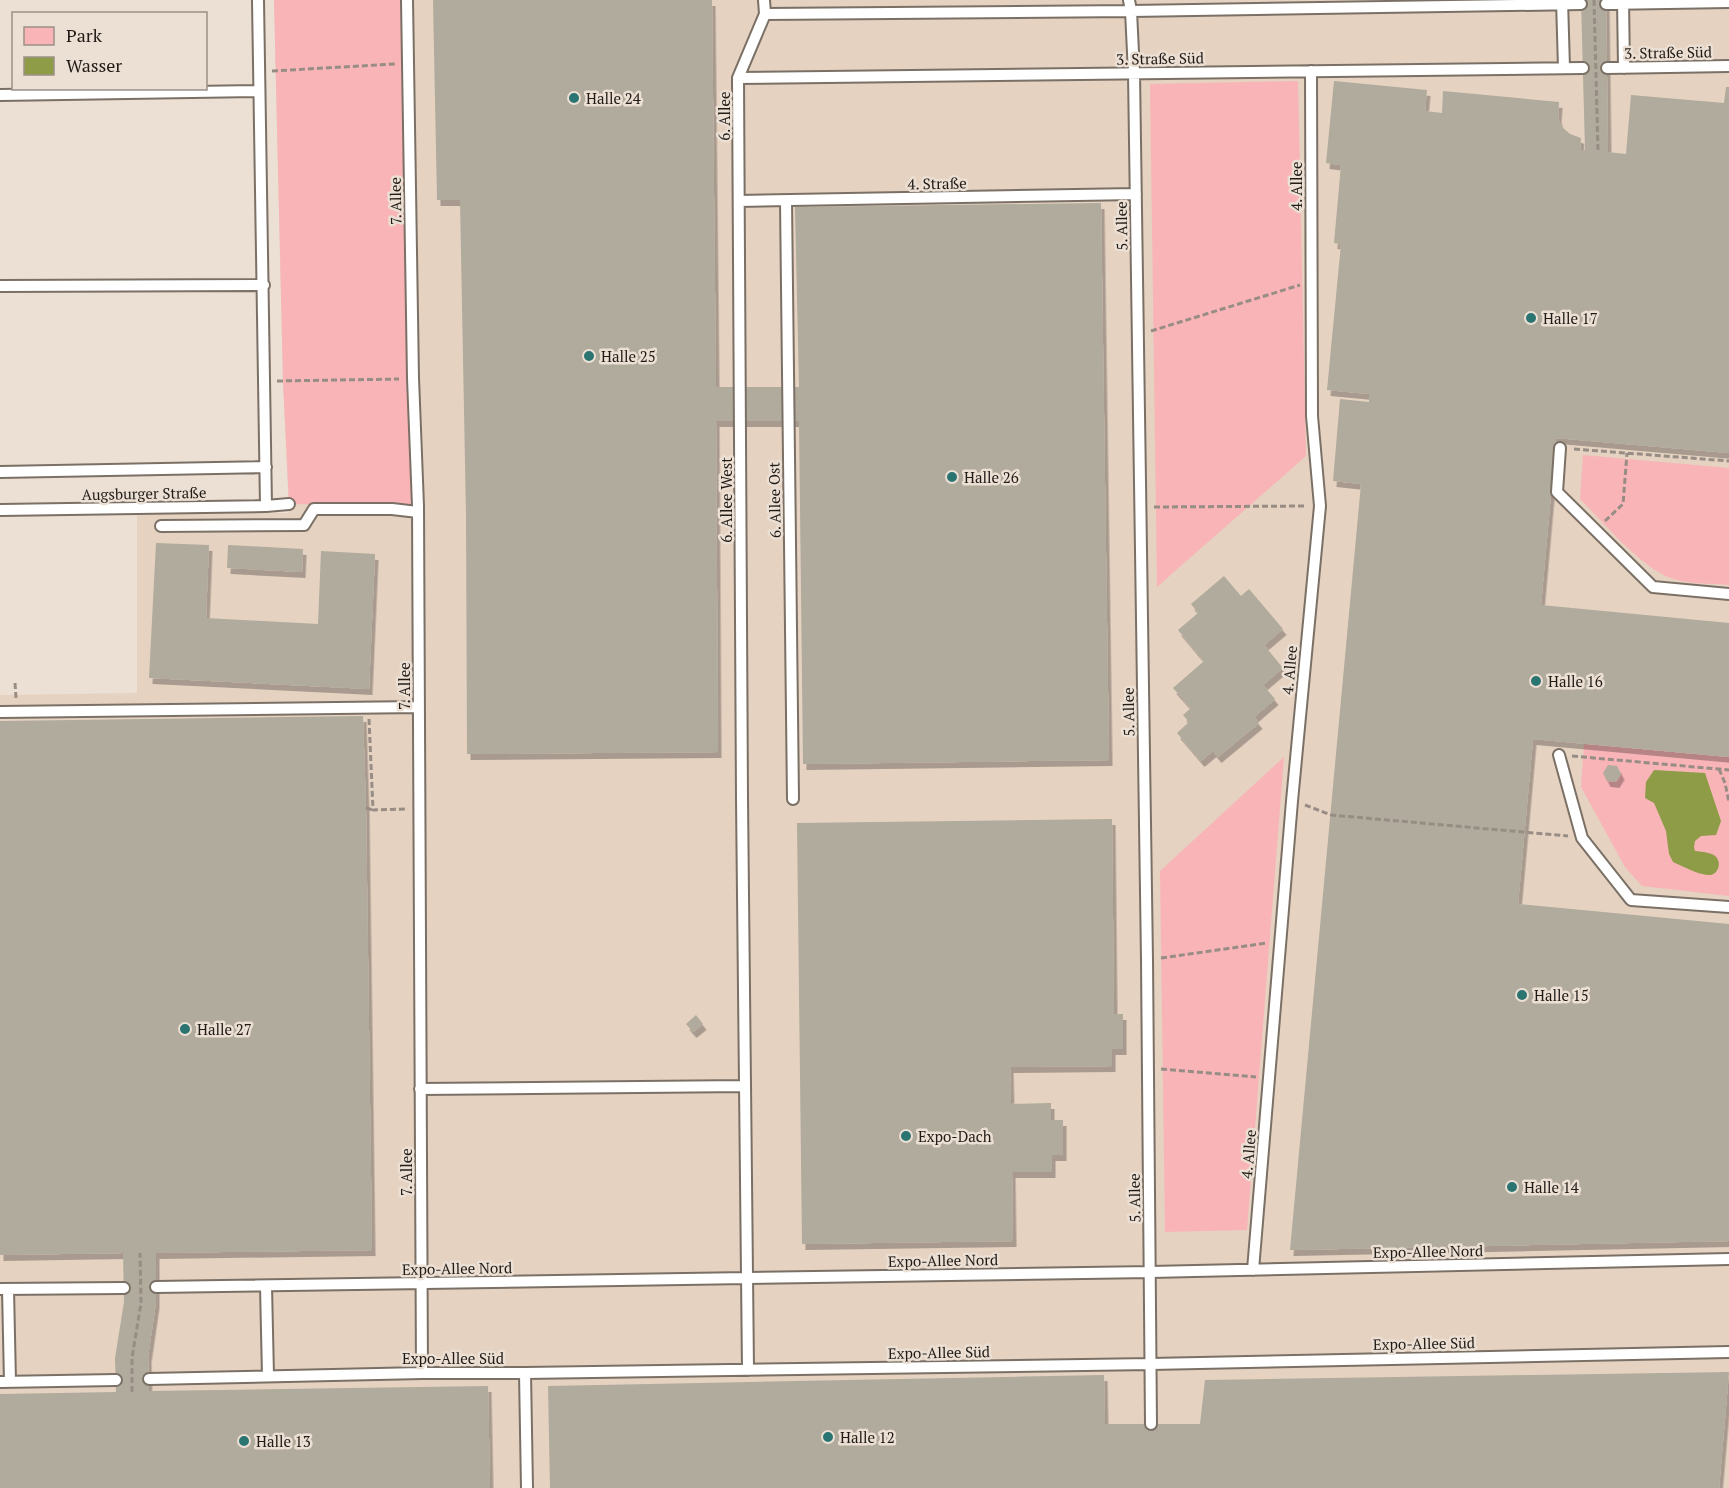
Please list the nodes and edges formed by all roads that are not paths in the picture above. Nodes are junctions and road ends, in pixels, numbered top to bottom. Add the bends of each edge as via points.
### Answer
1 (258, 0) edge
2 (407, 0) edge
3 (764, 0) edge
4 (1129, 0) edge
5 (1563, 2) edge
6 (1623, 2) edge
7 (1729, 2) edge
8 (1581, 4) dead end
9 (1606, 4) dead end
10 (1131, 12) junction
11 (765, 14) junction
12 (1729, 66) edge
13 (1564, 68) junction
14 (1582, 68) dead end
15 (1607, 68) dead end
16 (1624, 68) junction
17 (1311, 71) junction
18 (1134, 73) junction
19 (738, 78) junction
20 (259, 91) junction
21 (0, 95) edge
22 (1136, 194) junction
23 (739, 201) junction
24 (786, 201) junction
25 (264, 285) junction
26 (0, 286) edge
27 (1560, 448) road end
28 (266, 467) junction
29 (0, 472) edge
30 (289, 504) dead end
31 (266, 506) junction
32 (0, 510) edge
33 (418, 512) junction
34 (160, 526) dead end
35 (1729, 594) edge
36 (419, 707) junction
37 (0, 712) edge
38 (1559, 755) road end
39 (793, 799) dead end
40 (1729, 907) edge
41 (745, 1086) junction
42 (420, 1089) junction
43 (1729, 1259) edge
44 (1253, 1270) junction
45 (1150, 1272) junction
46 (746, 1278) junction
47 (421, 1284) junction
48 (266, 1286) junction
49 (156, 1287) dead end
50 (124, 1288) dead end
51 (4, 1289) edge
52 (1729, 1352) edge
53 (1151, 1364) junction
54 (748, 1370) junction
55 (422, 1373) junction
56 (525, 1373) junction
57 (268, 1376) junction
58 (149, 1379) dead end
59 (116, 1380) dead end
60 (5, 1382) edge
61 (1151, 1424) dead end
62 (527, 1488) edge

1 - 20 lane
2 - 33 lane, 7. Allee
3 - 11 lane, 6. Allee
4 - 10 lane, 5. Allee
5 - 8 lane
5 - 10 lane
5 - 13 lane
6 - 7 lane
6 - 9 lane
6 - 16 lane
10 - 11 lane
10 - 18 lane, 5. Allee
11 - 19 lane, 6. Allee
12 - 16 lane, 3. Straße Süd
13 - 14 lane, 3. Straße Süd
13 - 17 lane, 3. Straße Süd
15 - 16 lane, 3. Straße Süd
17 - 18 lane, 3. Straße Süd
17 - 44 lane, 4. Allee via 1312,416 1320,506
18 - 19 lane, 3. Straße Süd
18 - 22 lane, 5. Allee
19 - 23 lane, 6. Allee
20 - 21 lane
20 - 25 lane
22 - 24 lane, 4. Straße
22 - 45 lane, 5. Allee
23 - 24 lane, 4. Straße
23 - 41 lane, 6. Allee West
24 - 39 lane, 6. Allee Ost
25 - 26 lane
25 - 28 lane
27 - 35 lane via 1557,492 1653,586
28 - 29 lane
28 - 31 lane
30 - 31 lane, Augsburger Straße
31 - 32 lane, Augsburger Straße
33 - 34 lane via 314,509 304,525
33 - 36 lane, 7. Allee
36 - 37 lane
36 - 42 lane, 7. Allee
38 - 40 lane via 1582,838 1631,900
41 - 42 lane
41 - 46 lane, 6. Allee West
42 - 47 lane, 7. Allee
43 - 44 lane, Expo-Allee Nord
44 - 45 lane, Expo-Allee Nord
45 - 46 lane, Expo-Allee Nord
45 - 53 lane, 5. Allee
46 - 47 lane, Expo-Allee Nord
46 - 54 lane, 6. Allee West
47 - 48 lane, Expo-Allee Nord
47 - 55 lane, 7. Allee
48 - 49 lane, Expo-Allee Nord
48 - 57 lane
50 - 51 lane
51 - 60 lane
52 - 53 lane, Expo-Allee Süd
53 - 54 lane, Expo-Allee Süd
53 - 61 lane, 5. Allee
54 - 56 lane, Expo-Allee Süd
55 - 56 lane, Expo-Allee Süd
55 - 57 lane, Expo-Allee Süd
56 - 62 lane
57 - 58 lane, Expo-Allee Süd
59 - 60 lane

